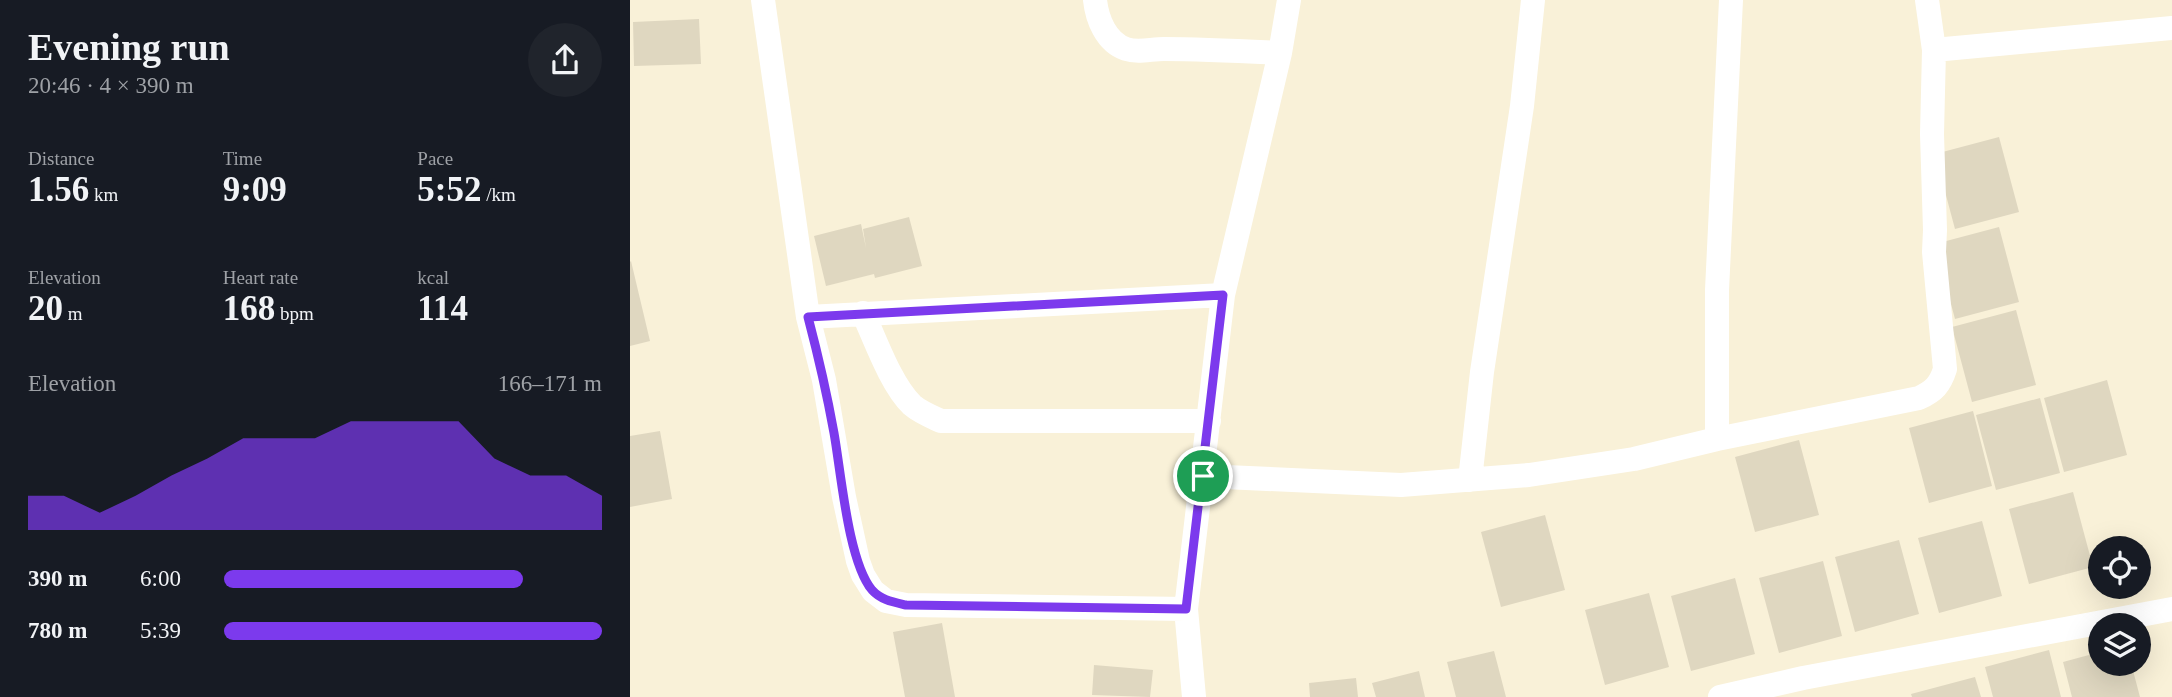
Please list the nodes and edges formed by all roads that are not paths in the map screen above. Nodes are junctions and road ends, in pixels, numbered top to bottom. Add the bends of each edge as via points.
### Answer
1 (763, 0) edge
2 (1095, 0) edge
3 (1289, 0) edge
4 (1533, 0) edge
5 (1731, 0) edge
6 (1927, 0) edge
7 (2172, 27) edge
8 (1934, 50) junction
9 (1280, 53) junction
10 (1223, 295) junction
11 (863, 313) junction
12 (808, 317) junction
13 (1209, 421) junction
14 (1717, 439) junction
15 (1203, 476) junction
16 (1471, 480) junction
17 (1186, 609) junction
18 (2172, 609) edge
19 (1194, 697) edge
20 (1720, 697) edge

1 - 12 street
2 - 9 street via 1105,31 1126,49
3 - 9 street
4 - 16 street
5 - 14 street via 1717,290
6 - 8 street
7 - 8 street
8 - 14 street via 1934,251 1945,369 1940,383 1919,398
9 - 10 street
10 - 11 street
10 - 13 street
11 - 12 street
11 - 13 street via 901,392 919,410 940,421
12 - 17 street via 858,561 873,591 886,601 906,605
13 - 15 street
14 - 16 street via 1586,468
15 - 16 street via 1401,485
15 - 17 street
17 - 19 street
18 - 20 street

